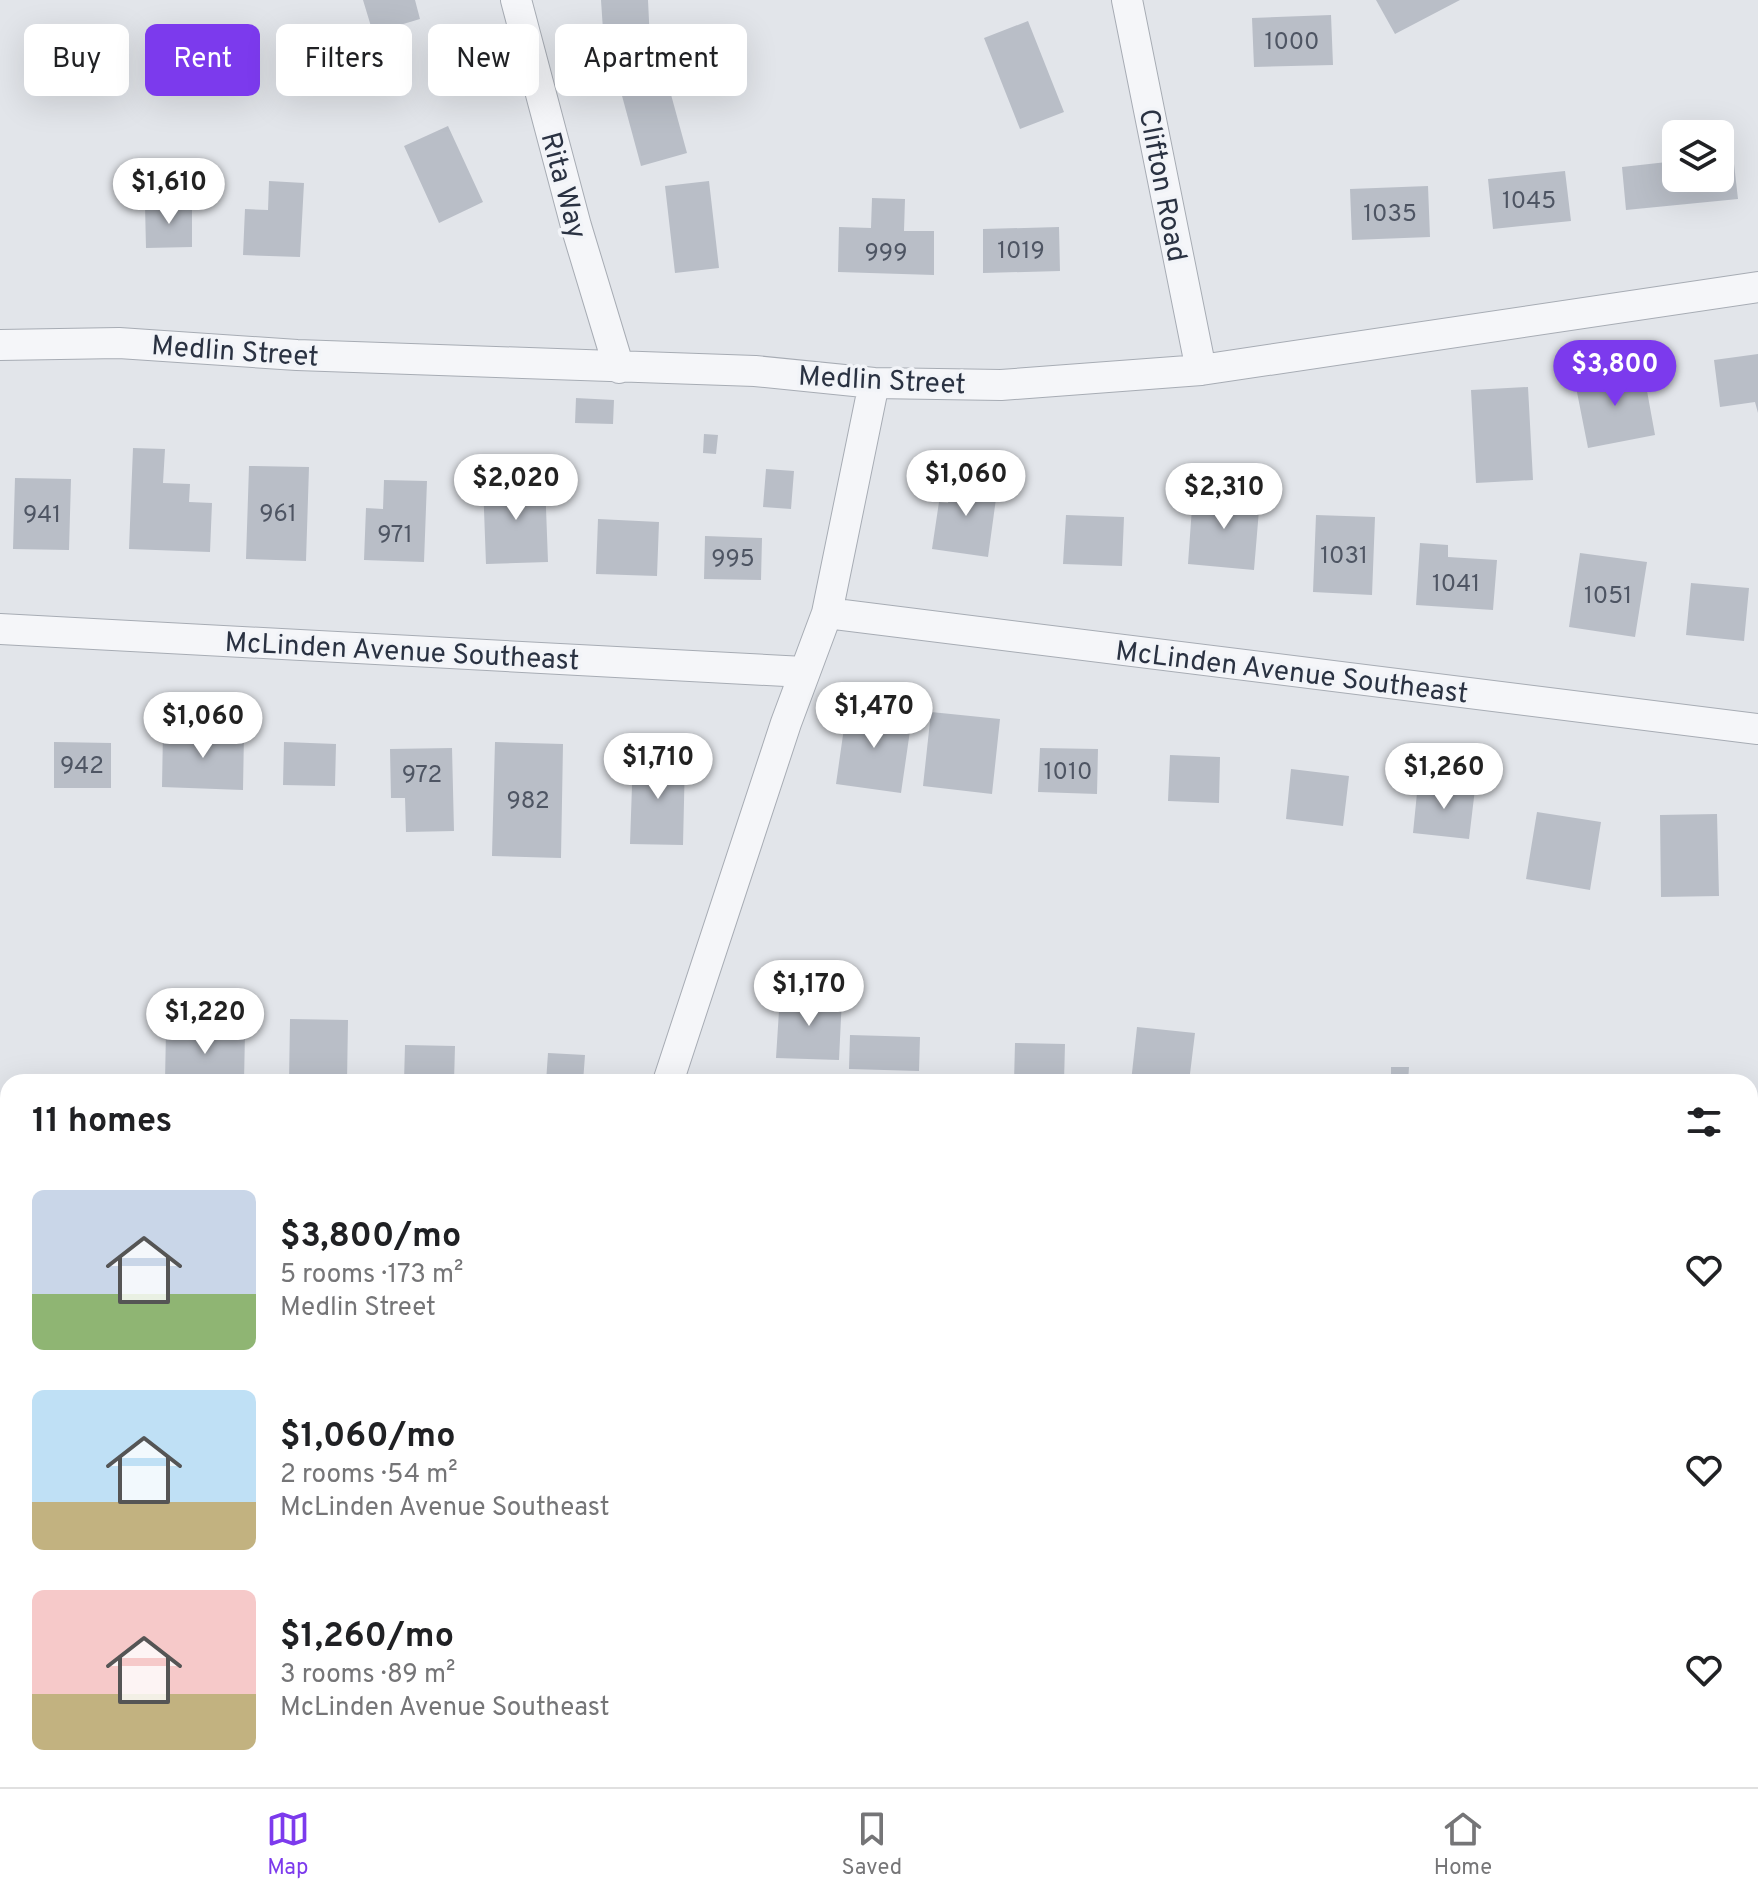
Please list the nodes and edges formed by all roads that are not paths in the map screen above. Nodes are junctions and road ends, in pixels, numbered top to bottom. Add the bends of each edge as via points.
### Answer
1 (516, 0) edge
2 (1127, 0) edge
3 (1758, 287) edge
4 (0, 345) edge
5 (619, 368) junction
6 (1201, 370) junction
7 (874, 383) junction
8 (827, 613) junction
9 (0, 629) edge
10 (804, 672) junction
11 (1758, 729) edge
12 (671, 1074) edge

1 - 5 street, Rita Way
2 - 6 street, Clifton Road
3 - 6 street, Medlin Street
4 - 5 street, Medlin Street via 119,343
5 - 7 street, Medlin Street via 755,371
6 - 7 street, Medlin Street via 1001,385
7 - 8 street
8 - 10 street
8 - 11 street, McLinden Avenue Southeast
9 - 10 street, McLinden Avenue Southeast
10 - 12 street

